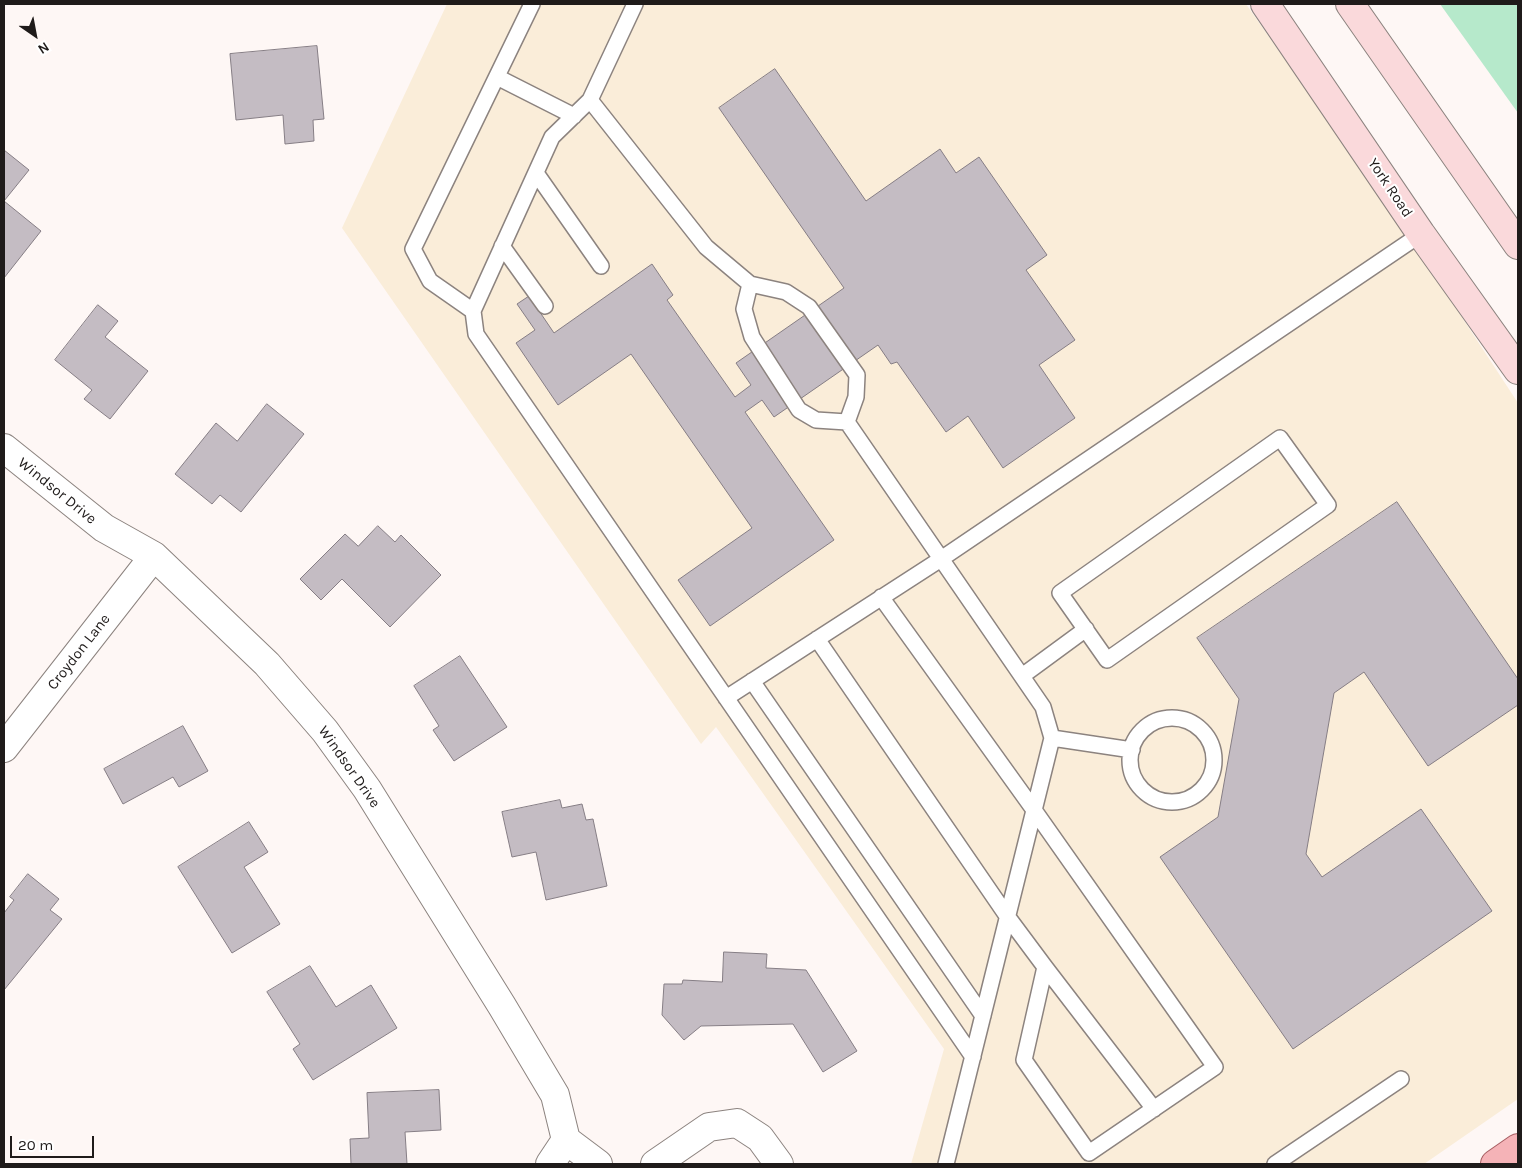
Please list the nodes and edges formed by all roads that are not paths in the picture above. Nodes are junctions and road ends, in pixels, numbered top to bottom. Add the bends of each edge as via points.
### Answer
1 (532, 4) edge
2 (635, 4) edge
3 (1265, 4) edge
4 (1350, 4) edge
5 (497, 77) junction
6 (590, 100) junction
7 (574, 116) junction
8 (536, 173) junction
9 (1421, 234) junction
10 (1518, 244) edge
11 (502, 246) junction
12 (601, 266) dead end
13 (750, 284) junction
14 (545, 306) dead end
15 (473, 310) junction
16 (1518, 370) edge
17 (847, 422) junction
18 (4, 448) edge
19 (154, 556) junction
20 (941, 558) junction
21 (881, 597) junction
22 (1086, 629) junction
23 (817, 639) junction
24 (1022, 676) junction
25 (752, 681) junction
26 (726, 698) junction
27 (1052, 738) junction
28 (4, 748) edge
29 (1132, 750) junction
30 (1034, 810) junction
31 (1007, 916) junction
32 (1045, 967) junction
33 (983, 1016) junction
34 (973, 1057) junction
35 (1401, 1079) dead end
36 (1154, 1109) junction
37 (566, 1140) junction
38 (1518, 1148) edge
39 (550, 1164) edge
40 (598, 1164) edge
41 (655, 1164) edge
42 (779, 1164) edge
43 (946, 1164) edge
44 (1275, 1164) edge
45 (1495, 1164) edge

1 - 5 lane
2 - 6 lane
3 - 9 main road, York Road
4 - 10 main road
5 - 7 lane
5 - 15 lane via 413,249 430,281
6 - 7 lane
6 - 13 lane via 706,247
7 - 8 lane via 552,137
8 - 11 lane
8 - 12 lane
9 - 16 main road, York Road
9 - 20 lane
11 - 14 lane
11 - 15 lane
13 - 17 lane via 744,309 752,337 799,410 816,420
13 - 17 lane via 786,292 809,306 847,360 857,375 856,397
15 - 26 lane via 476,334
17 - 20 lane
18 - 19 street, Windsor Drive via 104,528
19 - 28 street, Croydon Lane
19 - 37 street, Windsor Drive via 267,664 325,731 367,789 555,1094
20 - 21 lane
20 - 24 lane
21 - 23 lane
21 - 30 lane
22 - 22 lane via 1108,660 1328,505 1280,438 1060,593
22 - 24 lane
23 - 25 lane
23 - 31 lane
24 - 27 lane via 1043,707
25 - 26 lane
25 - 33 lane
26 - 34 lane
27 - 29 lane
27 - 30 lane
29 - 29 lane via 1132,771 1137,783 1158,799 1171,802 1185,800 1206,784 1213,771 1211,743 1192,722 1178,718 1164,718 1150,724 1140,733
30 - 31 lane
30 - 36 lane via 1215,1067
31 - 32 lane
31 - 33 lane
32 - 36 lane
32 - 36 lane via 1024,1060 1089,1153
33 - 34 lane
34 - 43 lane
35 - 44 lane
37 - 39 street
37 - 40 street
38 - 45 main road
41 - 42 street via 709,1128 737,1123 760,1138

